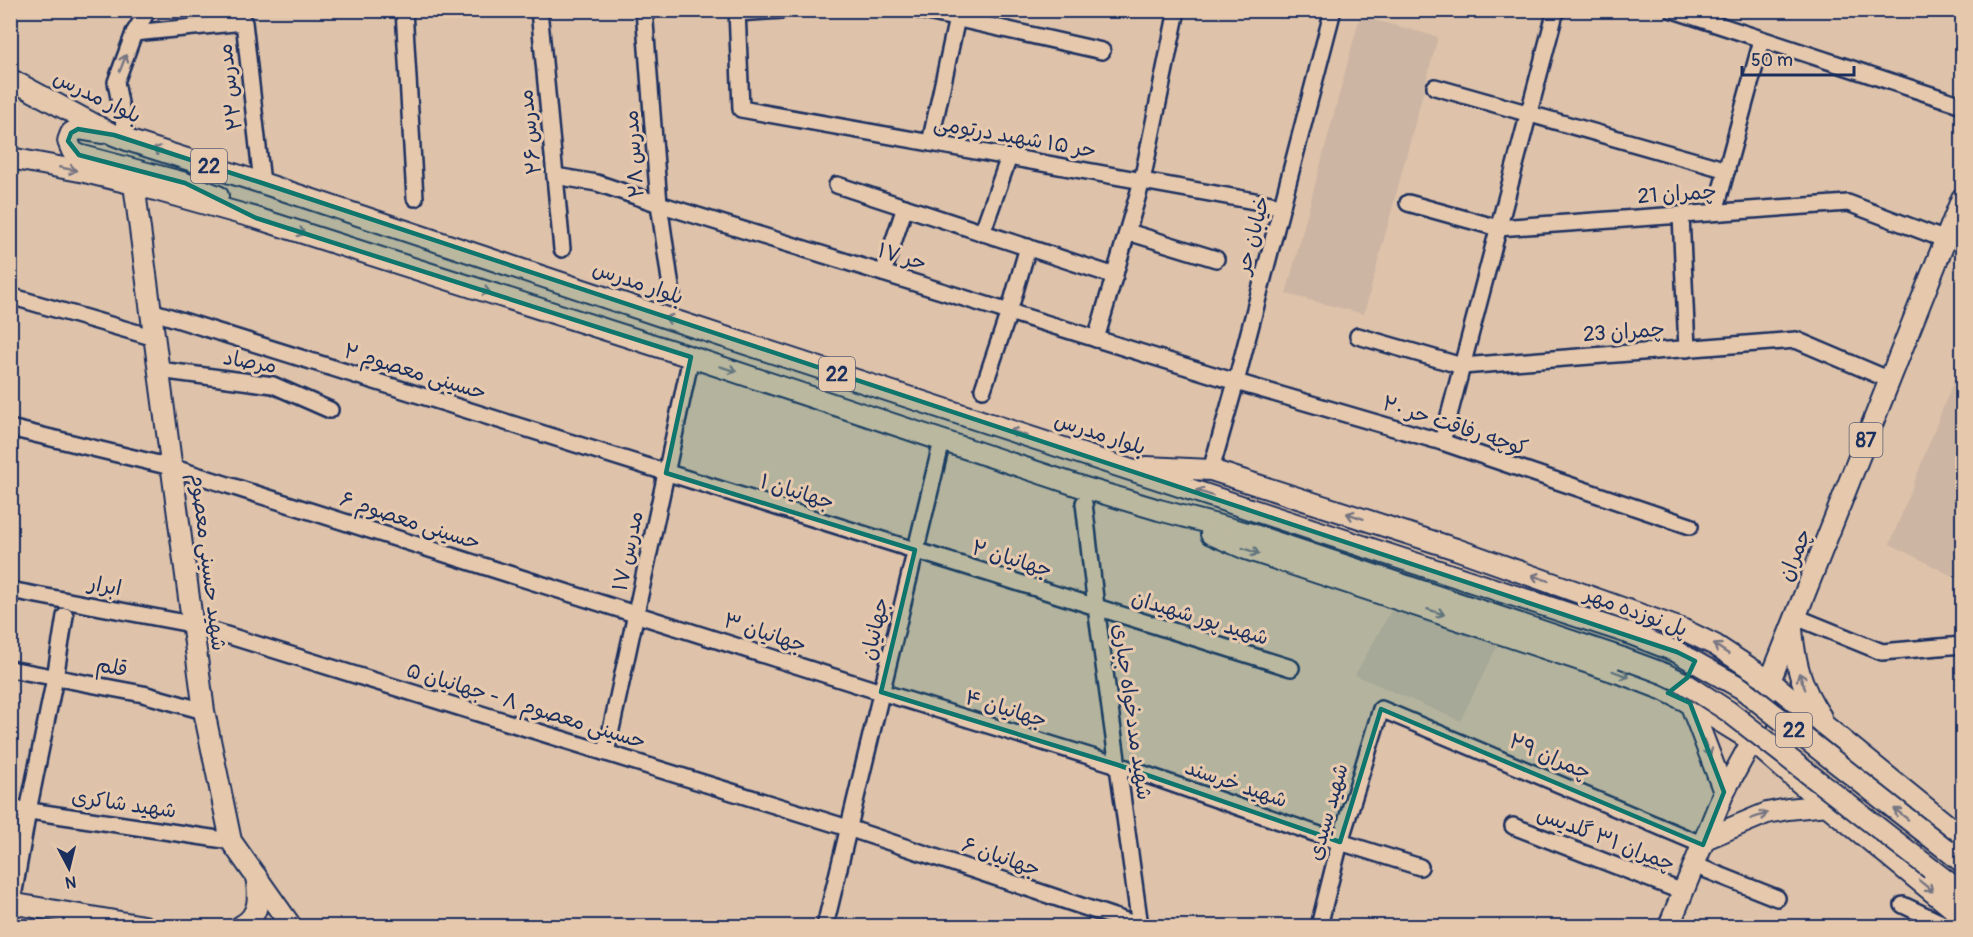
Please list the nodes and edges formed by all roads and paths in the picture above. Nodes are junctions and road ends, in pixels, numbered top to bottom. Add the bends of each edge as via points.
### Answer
1 (148, 10) edge
2 (404, 10) edge
3 (539, 10) edge
4 (644, 10) edge
5 (783, 10) edge
6 (919, 10) edge
7 (1177, 10) edge
8 (1333, 10) edge
9 (1556, 10) edge
10 (1673, 10) edge
11 (737, 12) edge
12 (957, 18) junction
13 (134, 33) junction
14 (1762, 40) junction
15 (1102, 51) dead end
16 (10, 79) edge
17 (1435, 87) dead end
18 (1962, 105) edge
19 (1528, 113) junction
20 (120, 138) junction
21 (930, 143) junction
22 (1009, 157) junction
23 (10, 158) edge
24 (1727, 170) junction
25 (555, 176) junction
26 (1142, 181) junction
27 (262, 183) junction
28 (134, 184) junction
29 (837, 185) dead end
30 (415, 198) dead end
31 (1962, 198) edge
32 (1408, 203) dead end
33 (659, 204) junction
34 (1282, 206) junction
35 (905, 207) junction
36 (1715, 212) junction
37 (1681, 215) junction
38 (256, 218) junction
39 (1498, 228) junction
40 (1128, 232) junction
41 (982, 233) junction
42 (1946, 240) junction
43 (1028, 247) junction
44 (562, 249) dead end
45 (1216, 259) dead end
46 (883, 273) junction
47 (1115, 276) junction
48 (672, 294) dead end
49 (10, 296) edge
50 (151, 311) junction
51 (1009, 312) junction
52 (1358, 336) dead end
53 (155, 338) junction
54 (1096, 339) junction
55 (1686, 349) junction
56 (691, 357) junction
57 (1462, 366) junction
58 (159, 369) junction
59 (1890, 380) junction
60 (1236, 382) junction
61 (983, 389) dead end
62 (330, 410) dead end
63 (10, 428) edge
64 (942, 441) junction
65 (1442, 442) junction
66 (1118, 465) junction
67 (171, 467) junction
68 (1211, 470) junction
69 (666, 473) junction
70 (1084, 503) dead end
71 (1159, 510) junction
72 (1259, 511) joint
73 (1690, 526) dead end
74 (915, 550) junction
75 (10, 590) edge
76 (1096, 607) junction
77 (636, 614) junction
78 (65, 616) dead end
79 (1794, 622) junction
80 (191, 624) junction
81 (1684, 630) junction
82 (1962, 645) edge
83 (1292, 668) dead end
84 (10, 669) edge
85 (55, 678) junction
86 (1770, 681) junction
87 (1664, 690) junction
88 (881, 692) junction
89 (1690, 703) junction
90 (1381, 709) joint
91 (204, 711) junction
92 (1829, 729) junction
93 (1752, 741) junction
94 (1846, 744) junction
95 (606, 753) junction
96 (1118, 765) junction
97 (1808, 790) junction
98 (1724, 792) junction
99 (1827, 805) junction
100 (10, 808) edge
101 (28, 811) junction
102 (1513, 825) dead end
103 (848, 828) junction
104 (1962, 837) edge
105 (231, 841) junction
106 (1340, 842) junction
107 (1704, 842) junction
108 (1955, 856) edge
109 (1694, 865) junction
110 (1420, 867) dead end
111 (256, 876) junction
112 (1683, 892) junction
113 (1962, 893) edge
114 (1778, 898) dead end
115 (11, 903) edge
116 (1903, 905) dead end
117 (10, 914) edge
118 (1962, 916) edge
119 (1140, 926) edge
120 (144, 927) edge
121 (241, 927) edge
122 (291, 927) edge
123 (825, 927) edge
124 (1318, 927) edge
125 (1669, 927) edge
126 (1947, 927) edge

1 - 13 street
2 - 30 street
3 - 25 street, مدرس ۲۶
4 - 33 street, مدرس ۲۸
5 - 11 street
6 - 12 street
7 - 26 street
8 - 34 street, خیابان حر
9 - 19 street
10 - 14 street
11 - 21 street, حر ۱۵ شهید درتومی via 741,109
12 - 15 street
12 - 21 street
20 -> 13 street via 116,82
13 - 27 street, مدرس ۲۲ via 244,22
14 - 18 street
14 - 24 street
16 - 20 main road, بلوار مدرس / 22
17 - 19 street
19 - 24 street
19 - 39 street
27 -> 20 main road, بلوار مدرس / 22
20 - 38 main road via 78,129 68,141 72,151 79,155 184,183 214,194
21 - 22 street, حر ۱۵ شهید درتومی
22 - 26 street, حر ۱۵ شهید درتومی
22 - 41 street
23 -> 28 main road
24 - 36 street
25 - 33 street, حر ۱۷ via 597,183
25 - 44 street, مدرس ۲۶
26 - 34 street, حر ۱۵ شهید درتومی
26 - 40 street
66 -> 27 main road, بلوار مدرس / 22
28 - 38 main road
28 - 50 main road, شهید حسینی معصوم
29 - 35 street
31 - 42 main road, چمران / 87
32 - 39 street, چمران 21
33 - 46 street, حر ۱۷
33 - 48 street, مدرس ۲۸
34 - 60 street, خیابان حر
35 - 41 street
35 - 46 street
36 - 37 street, چمران 21
36 - 42 street, چمران 21 via 1848,203
37 - 39 street, چمران 21
37 - 55 street
38 -> 56 main road
39 - 57 street
40 - 45 street
40 - 47 street
41 - 43 street
42 - 59 main road, چمران / 87
43 - 47 street
43 - 51 street
46 - 51 street, حر ۱۷
47 - 54 street
49 - 53 street
50 - 53 main road, شهید حسینی معصوم
50 - 69 street, حسینی معصوم ۲
51 - 54 street, حر ۱۷
51 - 61 street
52 - 57 street, چمران 23
53 - 58 main road, شهید حسینی معصوم
54 - 60 street, حر ۱۷
55 - 57 street, چمران 23
55 - 59 street, چمران 23 via 1796,340
56 -> 64 main road
56 - 69 street, مدرس ۱۷
57 - 65 street
58 - 62 street, مرصاد via 273,385
58 - 67 main road, شهید حسینی معصوم
59 - 79 main road, چمران / 87
60 - 65 street, کوچه رفاقت حر ۲۰
60 - 68 street, خیابان حر
63 - 67 street, حسینی معصوم ۶
64 - 71 main road
64 - 74 street, جهانیان
65 - 73 street, کوچه رفاقت حر ۲۰
66 - 68 main road
72 -> 66 main road, بلوار مدرس / 22
67 - 77 street, حسینی معصوم ۶
67 - 80 main road, شهید حسینی معصوم
81 -> 68 main road via 1456,549
69 - 74 street, جهانیان ۱
69 - 77 street, مدرس ۱۷
70 - 76 street, شهید مددخواه جباری
71 -> 87 main road via 1246,549
71 - 113 main road, bridge via 1251,534 1622,658 1686,684 1728,711
108 -> 72 main road, پل نوزده مهر / 22, bridge via 1741,688 1677,652
74 - 76 street, جهانیان ۲
74 - 88 street, جهانیان
75 - 80 street, ابرار
76 - 83 street, شهید پور شهیدان
76 - 96 street, شهید مددخواه جباری
77 - 88 street, جهانیان ۳
77 - 95 street, مدرس ۱۷
78 - 85 street
79 - 82 street via 1882,652
79 - 86 main road, چمران / 87
92 -> 79 main road via 1800,679 1795,661
80 - 91 main road, شهید حسینی معصوم
80 - 95 street, حسینی معصوم ۸ - جهانیان ۵
86 -> 81 main road
81 - 87 main road via 1695,648 1693,669 1679,684
84 - 85 street, قلم
85 - 91 street, قلم via 143,694
85 - 101 street
86 - 92 main road
86 - 93 main road, چمران
87 - 89 main road
88 - 96 street, جهانیان ۴
88 - 103 street, جهانیان
89 - 93 main road
89 -> 98 main road
90 - 106 street, شهید سیدی
90 - 107 street, چمران ۲۹
91 - 105 main road, شهید حسینی معصوم
92 - 94 main road
93 - 97 main road
93 - 98 main road, چمران
94 - 97 main road via 1823,748 1814,756 1808,766
94 - 104 main road
95 - 103 street, حسینی معصوم ۸ - جهانیان ۵
96 - 106 street, شهید خرسند
96 - 119 street, شهید مددخواه جباری
97 - 99 main road
98 - 107 main road, چمران
107 -> 99 main road via 1767,813
99 -> 118 main road
100 - 101 street, شهید شاکری
101 - 105 street, شهید شاکری
101 - 115 street
102 - 112 street, چمران ۳۱ گلدیس
103 - 119 street, جهانیان ۶
103 - 123 street, جهانیان
105 - 111 main road, شهید حسینی معصوم
106 - 110 street, شهید خرسند
106 - 124 street, شهید سیدی
107 - 109 main road, چمران
109 - 112 main road, چمران
109 - 114 street
111 - 121 main road via 256,910
111 - 122 main road, شهید حسینی معصوم
112 - 125 main road, چمران
115 - 117 street
115 - 120 main road
116 - 126 street

